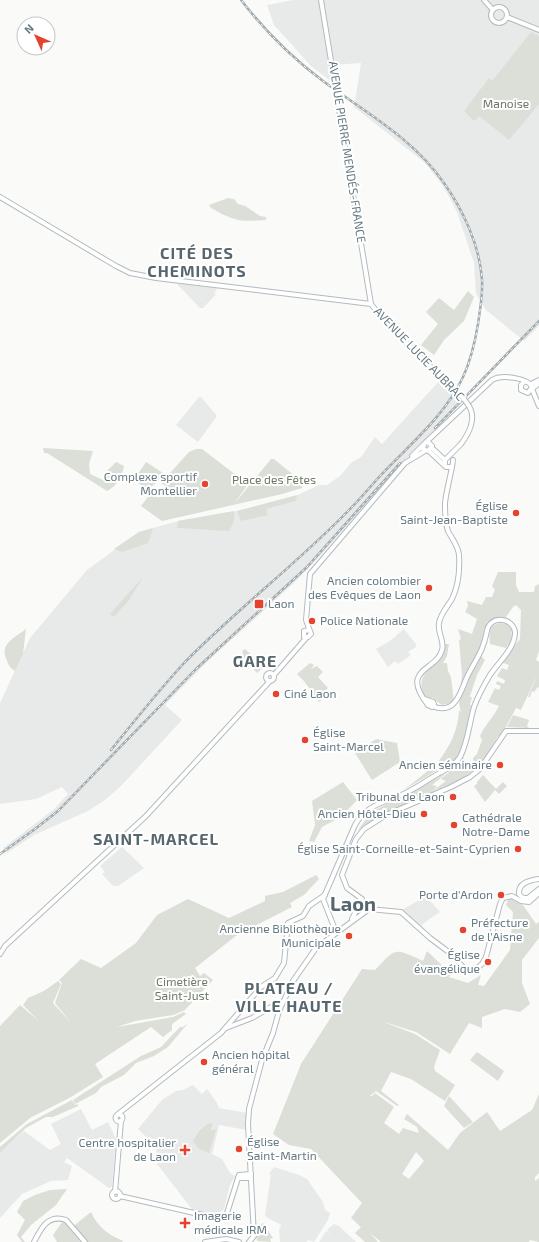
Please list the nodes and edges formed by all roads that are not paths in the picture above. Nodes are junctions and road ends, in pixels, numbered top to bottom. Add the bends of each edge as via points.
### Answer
1 (322, 0) edge
2 (484, 0) edge
3 (493, 10) junction
4 (507, 18) junction
5 (539, 30) edge
6 (0, 197) edge
7 (370, 304) junction
8 (512, 377) junction
9 (539, 380) edge
10 (524, 382) junction
11 (539, 383) edge
12 (521, 387) junction
13 (532, 387) junction
14 (526, 393) junction
15 (537, 401) junction
16 (539, 406) edge
17 (427, 444) junction
18 (460, 445) junction
19 (429, 450) junction
20 (446, 459) junction
21 (453, 460) junction
22 (407, 461) junction
23 (449, 468) junction
24 (307, 594) junction
25 (309, 630) junction
26 (304, 631) junction
27 (306, 637) junction
28 (268, 680) junction
29 (224, 730) junction
30 (539, 731) edge
31 (539, 879) edge
32 (539, 891) edge
33 (324, 895) junction
34 (358, 906) junction
35 (361, 914) junction
36 (351, 921) junction
37 (336, 932) junction
38 (5, 946) junction
39 (0, 950) edge
40 (0, 954) edge
41 (281, 1005) junction
42 (224, 1029) junction
43 (251, 1177) junction
44 (115, 1192) junction
45 (120, 1196) junction
46 (251, 1241) edge
47 (34, 1242) edge
48 (85, 1242) edge
49 (206, 1242) edge
50 (240, 1242) edge

1 - 7 main road, AVENUE PIERRE MENDÉS-FRANCE
2 - 3 main road
3 - 4 main road via 498,7 503,9
3 - 4 main road via 491,18 495,23 502,23
4 - 5 main road
6 - 7 main road via 124,270 156,278
7 - 18 main road, AVENUE LUCIE AUBRAC, bridge via 472,411 473,424
8 - 10 main road
8 - 12 main road
8 - 17 main road via 504,376 491,381 434,434
9 - 13 main road
10 - 12 main road
10 - 13 main road
11 - 13 main road
12 - 14 main road via 522,392
13 - 14 main road
13 - 15 main road
14 - 15 main road
15 - 16 main road
17 - 19 main road
17 - 19 main road
17 - 22 main road
18 - 20 main road, AVENUE LUCIE AUBRAC
18 - 21 main road, AVENUE LUCIE AUBRAC
19 - 20 main road
19 - 22 main road
19 - 23 main road
20 - 21 main road
20 - 23 main road
21 - 23 main road, AVENUE LUCIE AUBRAC
22 - 24 main road via 311,572
23 - 33 main road via 446,522 457,545 460,578 439,622 442,652 424,668 419,679 419,690 424,699 443,708 453,704 460,697 469,673 484,647 489,625 494,621 501,620 510,624 515,630 515,636 490,675 476,704 467,738 457,760 400,796 383,800 360,818
24 - 25 main road via 306,620
24 - 26 main road
25 - 26 main road
25 - 27 main road via 311,634
26 - 27 main road
27 - 28 main road via 273,674 273,679
28 - 29 main road
28 - 29 main road
29 - 38 main road via 146,816
30 - 34 main road via 509,730 480,769 470,777 386,815 364,829 356,840 342,872 342,878 349,890 362,899
31 - 32 main road via 521,885 519,894 523,898 528,898
32 - 35 main road via 528,902 512,896 504,898 500,904 488,952 474,972 465,969 401,912 369,909
33 - 37 main road via 324,903
33 - 42 main road via 309,906 303,916 289,922 284,963 278,974 274,980 261,988
34 - 35 main road
34 - 36 main road
35 - 36 main road
36 - 37 main road
37 - 41 main road via 312,952
38 - 39 main road
38 - 40 main road
41 - 42 main road via 273,1006
41 - 43 main road via 250,1103 248,1124
42 - 44 main road via 194,1056 125,1107 119,1118
43 - 45 main road via 238,1178 227,1213 216,1218
43 - 46 main road via 254,1229
44 - 45 main road
44 - 45 main road via 112,1195 114,1199
47 - 48 main road via 46,1222 61,1218 70,1224
49 - 50 main road via 226,1239

